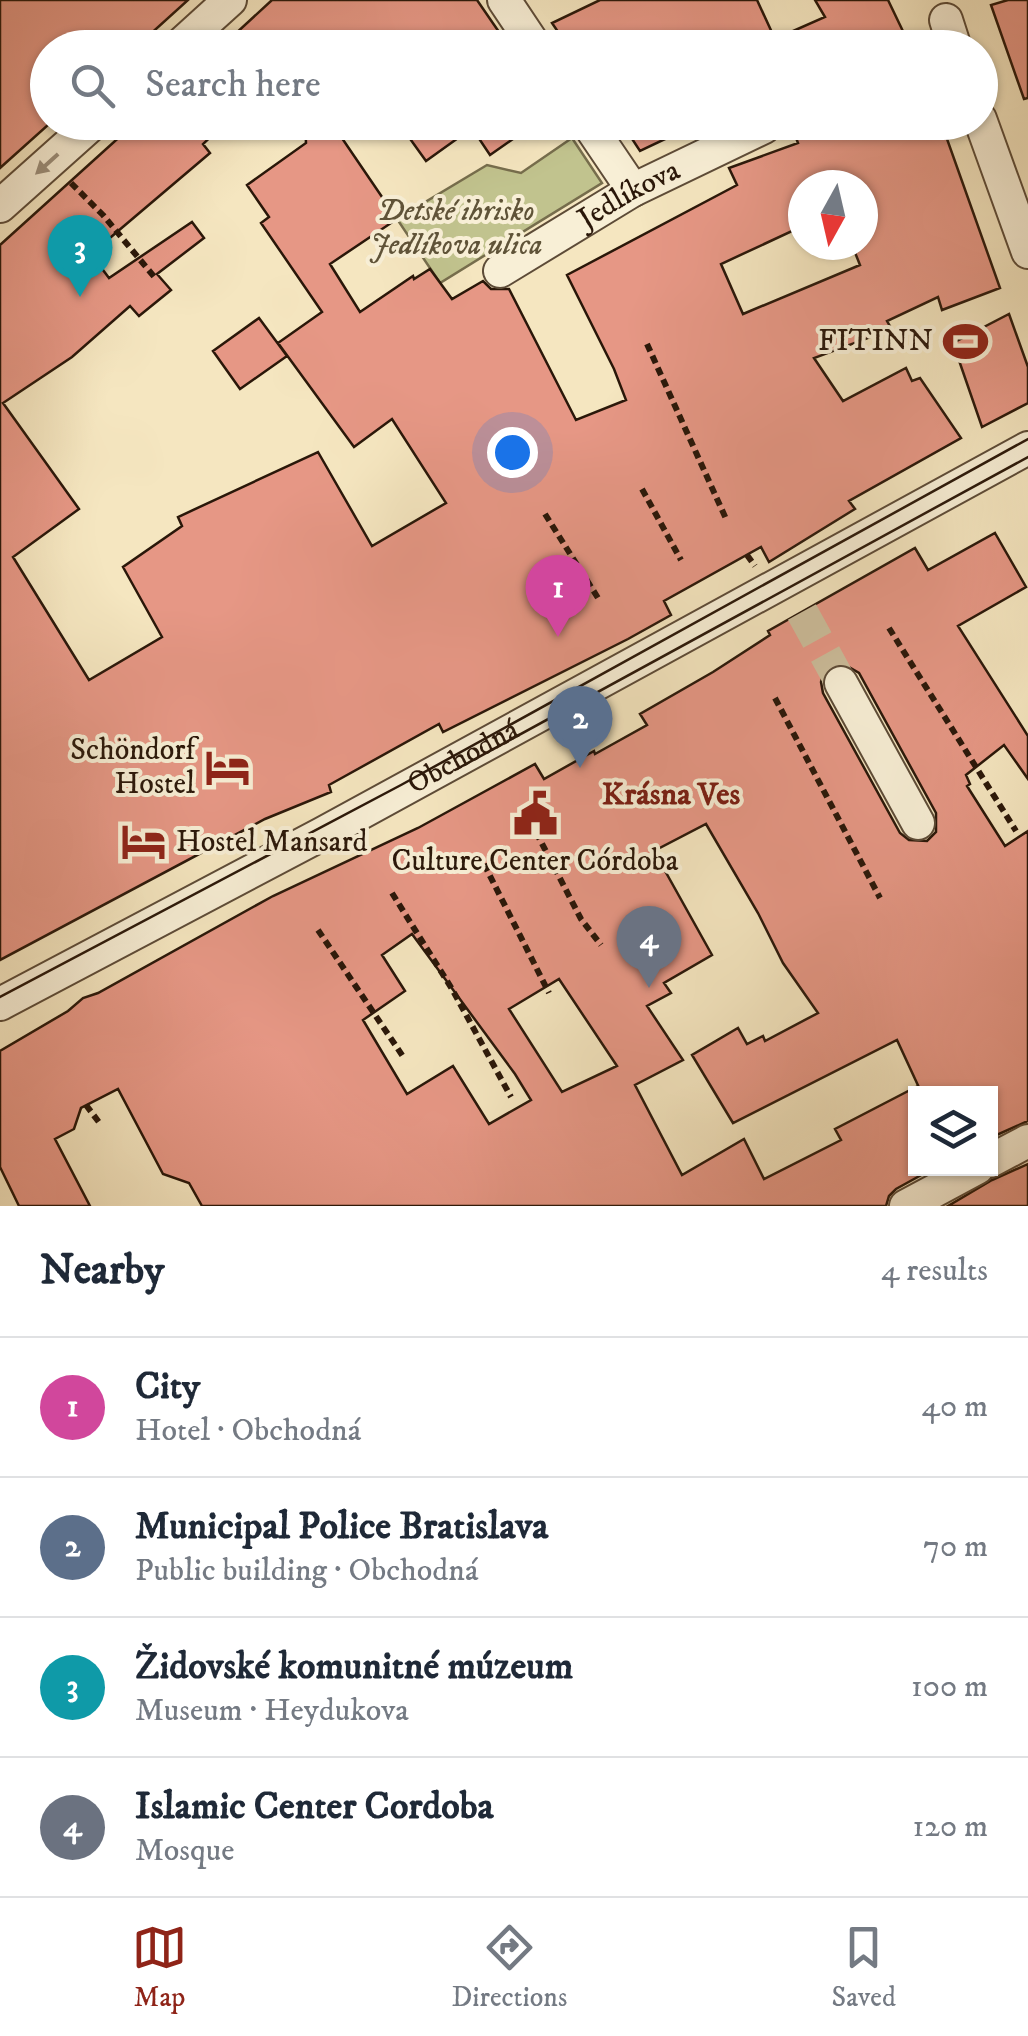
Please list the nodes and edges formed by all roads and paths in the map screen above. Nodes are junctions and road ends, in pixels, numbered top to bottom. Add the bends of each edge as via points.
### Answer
1 (230, 0) edge
2 (504, 0) edge
3 (197, 30) edge
4 (524, 30) edge
5 (74, 140) edge
6 (599, 140) edge
7 (737, 140) edge
8 (988, 140) edge
9 (66, 178) dead end
10 (633, 190) junction
11 (0, 206) edge
12 (1028, 252) edge
13 (500, 271) dead end
14 (156, 280) dead end
15 (647, 344) dead end
16 (1028, 448) edge
17 (642, 490) dead end
18 (545, 514) dead end
19 (727, 521) dead end
20 (681, 560) dead end
21 (598, 598) dead end
22 (889, 628) dead end
23 (842, 683) tunnel mouth
24 (775, 698) dead end
25 (918, 823) dead end
26 (1016, 831) dead end
27 (536, 832) dead end
28 (484, 864) dead end
29 (392, 893) dead end
30 (880, 898) dead end
31 (318, 930) dead end
32 (602, 945) dead end
33 (549, 993) dead end
34 (0, 1004) edge
35 (404, 1058) dead end
36 (511, 1097) dead end
37 (86, 1105) dead end
38 (101, 1125) dead end
39 (1028, 1142) edge
40 (998, 1157) edge
41 (962, 1176) edge
42 (906, 1206) edge

1 - 3 street
2 - 4 street
5 -> 11 street
6 - 10 street
7 - 10 street, Jedlíkova
8 - 12 street
9 - 14 path
10 - 13 street, Jedlíkova
15 - 19 path
16 - 34 street, Obchodná
17 - 20 path
18 - 21 path
22 - 26 path
23 - 25 street
24 - 30 path
27 - 32 path via 581,919
28 - 33 path
29 - 36 path via 481,1032
31 - 35 path
37 - 38 path
39 - 40 street
41 - 42 street

